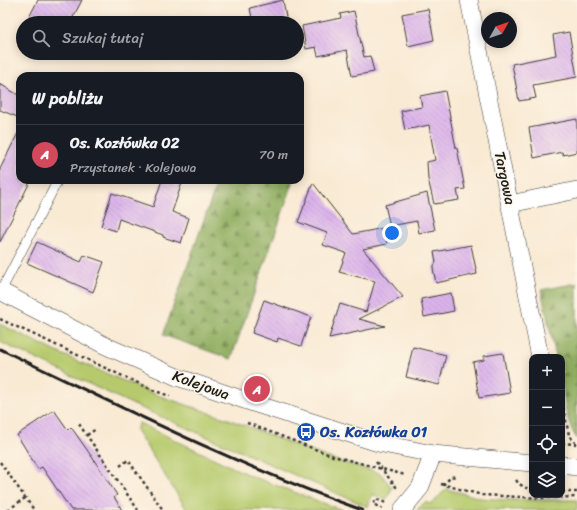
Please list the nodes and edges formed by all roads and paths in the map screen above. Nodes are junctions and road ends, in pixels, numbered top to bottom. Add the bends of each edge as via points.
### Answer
1 (469, 0) edge
2 (56, 184) edge
3 (577, 190) edge
4 (510, 204) junction
5 (1, 291) edge
6 (539, 354) edge
7 (565, 416) edge
8 (79, 424) dead end
9 (96, 429) dead end
10 (87, 435) junction
11 (565, 444) edge
12 (577, 444) edge
13 (433, 454) junction
14 (0, 462) edge
15 (529, 463) edge
16 (565, 465) edge
17 (120, 466) dead end
18 (577, 467) edge
19 (461, 474) dead end
20 (512, 475) dead end
21 (396, 488) dead end
22 (529, 490) edge
23 (565, 492) edge
24 (577, 492) edge
25 (416, 494) junction
26 (25, 498) junction
27 (8, 510) edge
28 (34, 510) edge
29 (138, 510) edge
30 (163, 510) edge
31 (402, 510) edge

1 - 4 street, Targowa
2 - 5 lane
3 - 4 street
4 - 6 street, Targowa
5 - 13 street, Kolejowa via 106,346 177,377 378,443
7 - 12 path via 569,435
8 - 10 path
9 - 10 path
10 - 29 path
11 - 12 path
13 - 15 street, Kolejowa
13 - 25 street
14 - 26 path
16 - 18 street
17 - 30 path via 128,460
19 - 25 path via 451,477 431,498
20 - 22 path via 519,484
21 - 25 path
23 - 24 path
25 - 31 street
26 - 27 path
26 - 28 path

